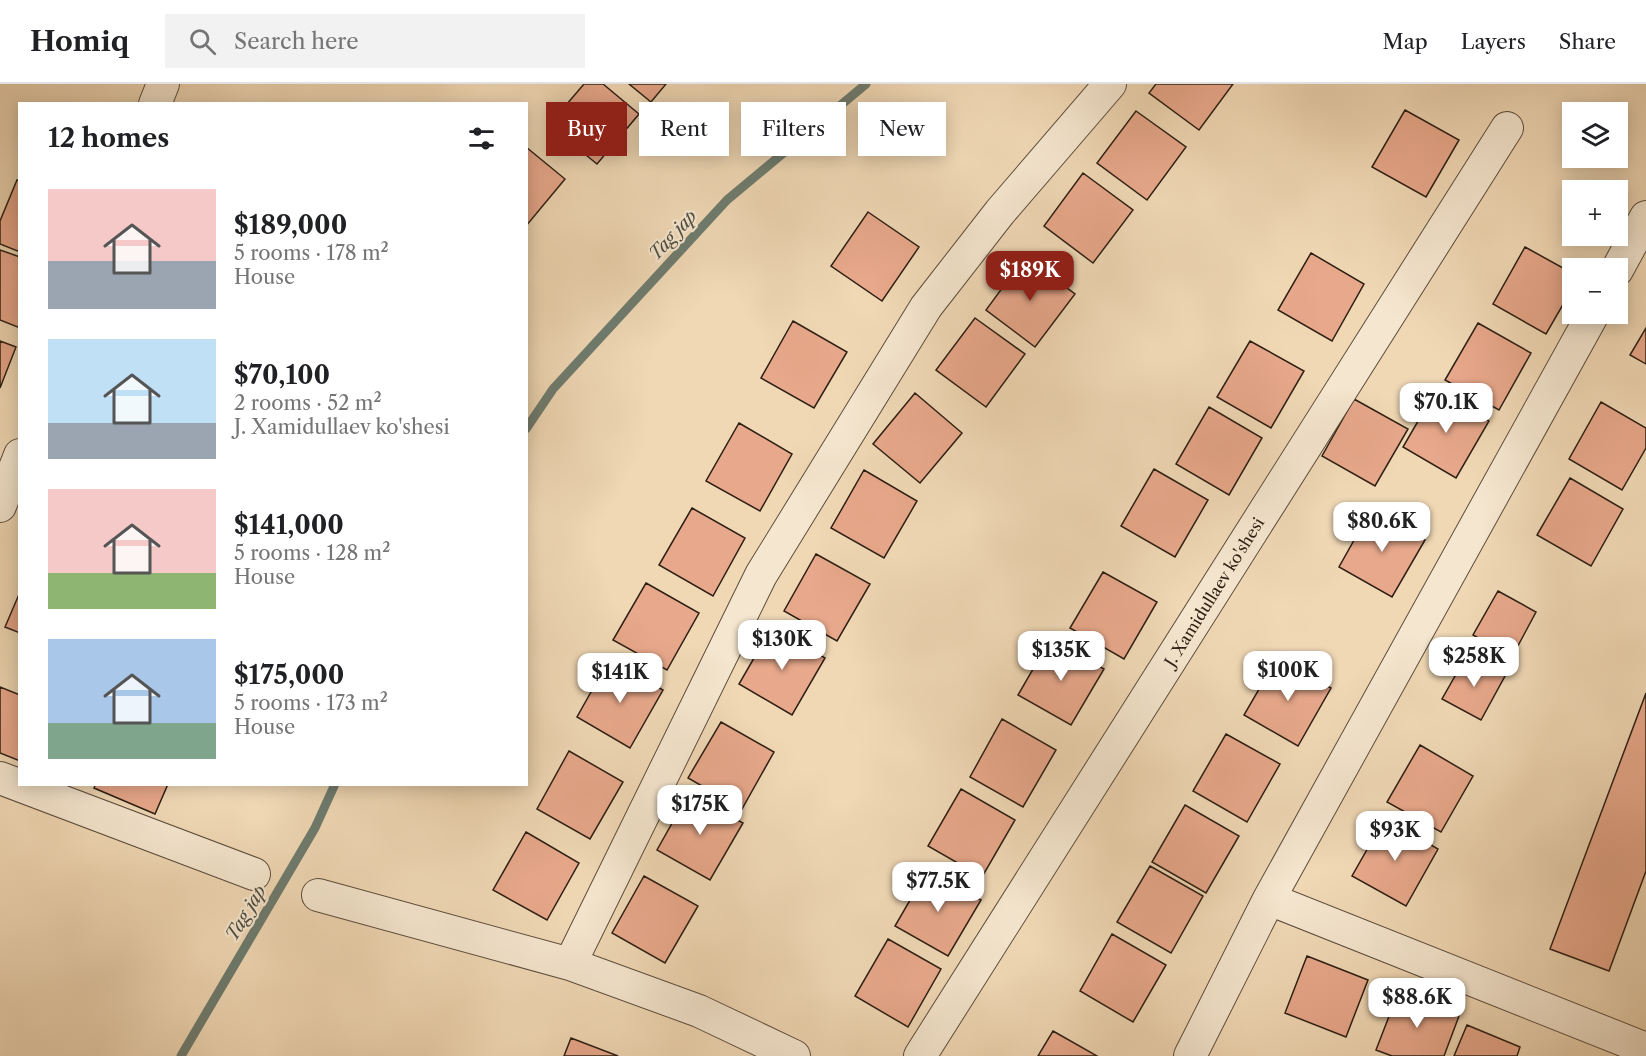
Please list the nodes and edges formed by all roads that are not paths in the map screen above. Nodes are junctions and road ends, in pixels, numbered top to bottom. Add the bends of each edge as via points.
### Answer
1 (163, 84) edge
2 (1110, 84) edge
3 (157, 102) edge
4 (1507, 128) dead end
5 (1646, 217) edge
6 (1624, 258) edge
7 (1587, 324) edge
8 (18, 461) edge
9 (0, 506) edge
10 (0, 778) edge
11 (18, 785) edge
12 (21, 786) edge
13 (254, 874) dead end
14 (318, 895) dead end
15 (1269, 899) junction
16 (570, 964) junction
17 (1646, 1049) edge
18 (794, 1056) edge
19 (920, 1056) edge
20 (1190, 1056) edge

1 - 3 street
2 - 16 street via 1000,212 926,307 761,575
4 - 19 street, J. Xamidullaev ko'shesi
5 - 6 street
7 - 15 street
8 - 9 street
10 - 11 street
12 - 13 street
14 - 16 street
15 - 17 street
15 - 20 street
16 - 18 street via 699,1011

